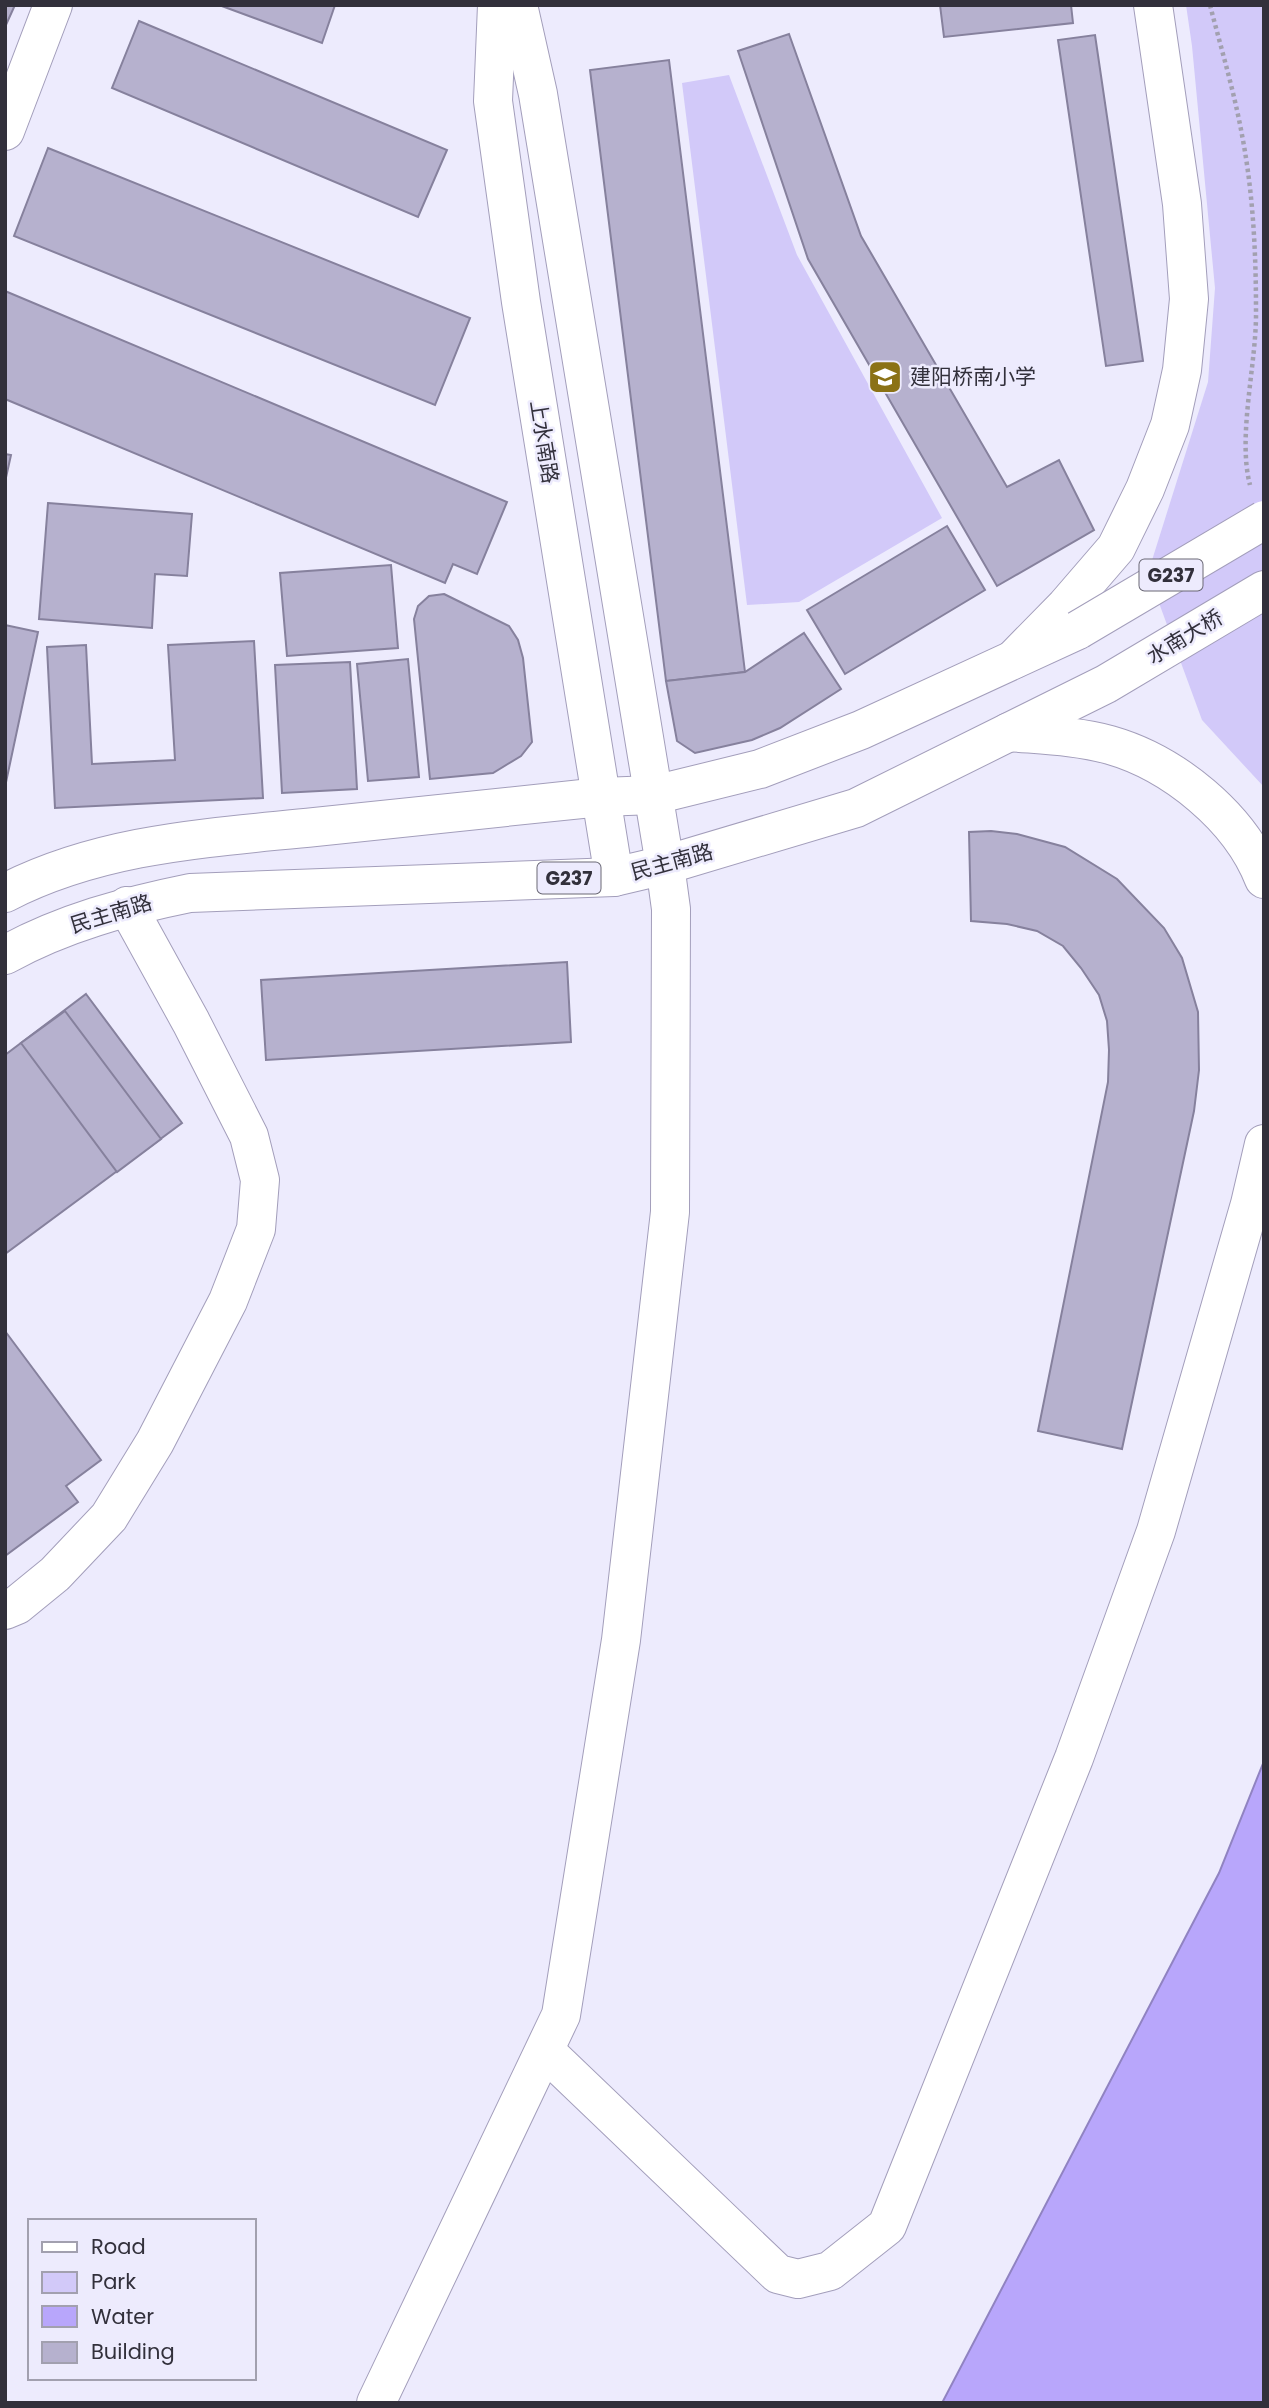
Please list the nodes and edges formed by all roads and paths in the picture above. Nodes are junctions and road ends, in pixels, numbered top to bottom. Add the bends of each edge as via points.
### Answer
1 (53, 5) edge
2 (497, 5) edge
3 (518, 5) edge
4 (1153, 5) edge
5 (1210, 5) edge
6 (5, 131) edge
7 (1257, 505) edge
8 (1264, 590) edge
9 (1013, 660) junction
10 (1107, 684) joint
11 (1009, 732) junction
12 (654, 795) junction
13 (601, 797) junction
14 (665, 865) junction
15 (614, 877) junction
16 (1264, 879) edge
17 (5, 893) edge
18 (127, 906) junction
19 (5, 955) edge
20 (1264, 1144) edge
21 (5, 1610) edge
22 (545, 2050) junction
23 (376, 2403) edge

1 - 6 main road
2 - 13 main road, 上水南路 via 494,102
3 - 12 main road via 538,94
4 - 9 main road via 1182,204 1189,299 1182,370 1170,425 1116,548
5 - 7 path via 1242,135 1252,211 1256,330 1247,444 1248,479
7 - 9 main road, G237, bridge via 1078,630
8 - 10 main road, 水南大桥 / G237
9 - 12 main road, G237 via 861,730 760,769
10 - 11 main road, 民主南路 / G237
11 - 14 main road, 民主南路 / G237 via 856,808
11 - 16 main road via 1075,737 1113,746 1163,767 1206,798 1235,831
12 - 13 main road, G237
12 - 14 main road
13 - 15 main road, 上水南路
13 - 17 main road, G237 via 185,841 102,855
14 - 15 main road, 民主南路 / G237
14 - 22 main road via 671,909 670,1212 621,1640 561,2015
15 - 18 main road, 民主南路 / G237 via 190,893
18 - 19 main road, 民主南路 / G237
18 - 21 main road via 249,1136 260,1180 256,1229 228,1301 155,1442 109,1517 55,1574
20 - 22 main road via 1251,1204 1156,1531 1074,1758 887,2226 831,2271 798,2279 778,2274
22 - 23 main road

